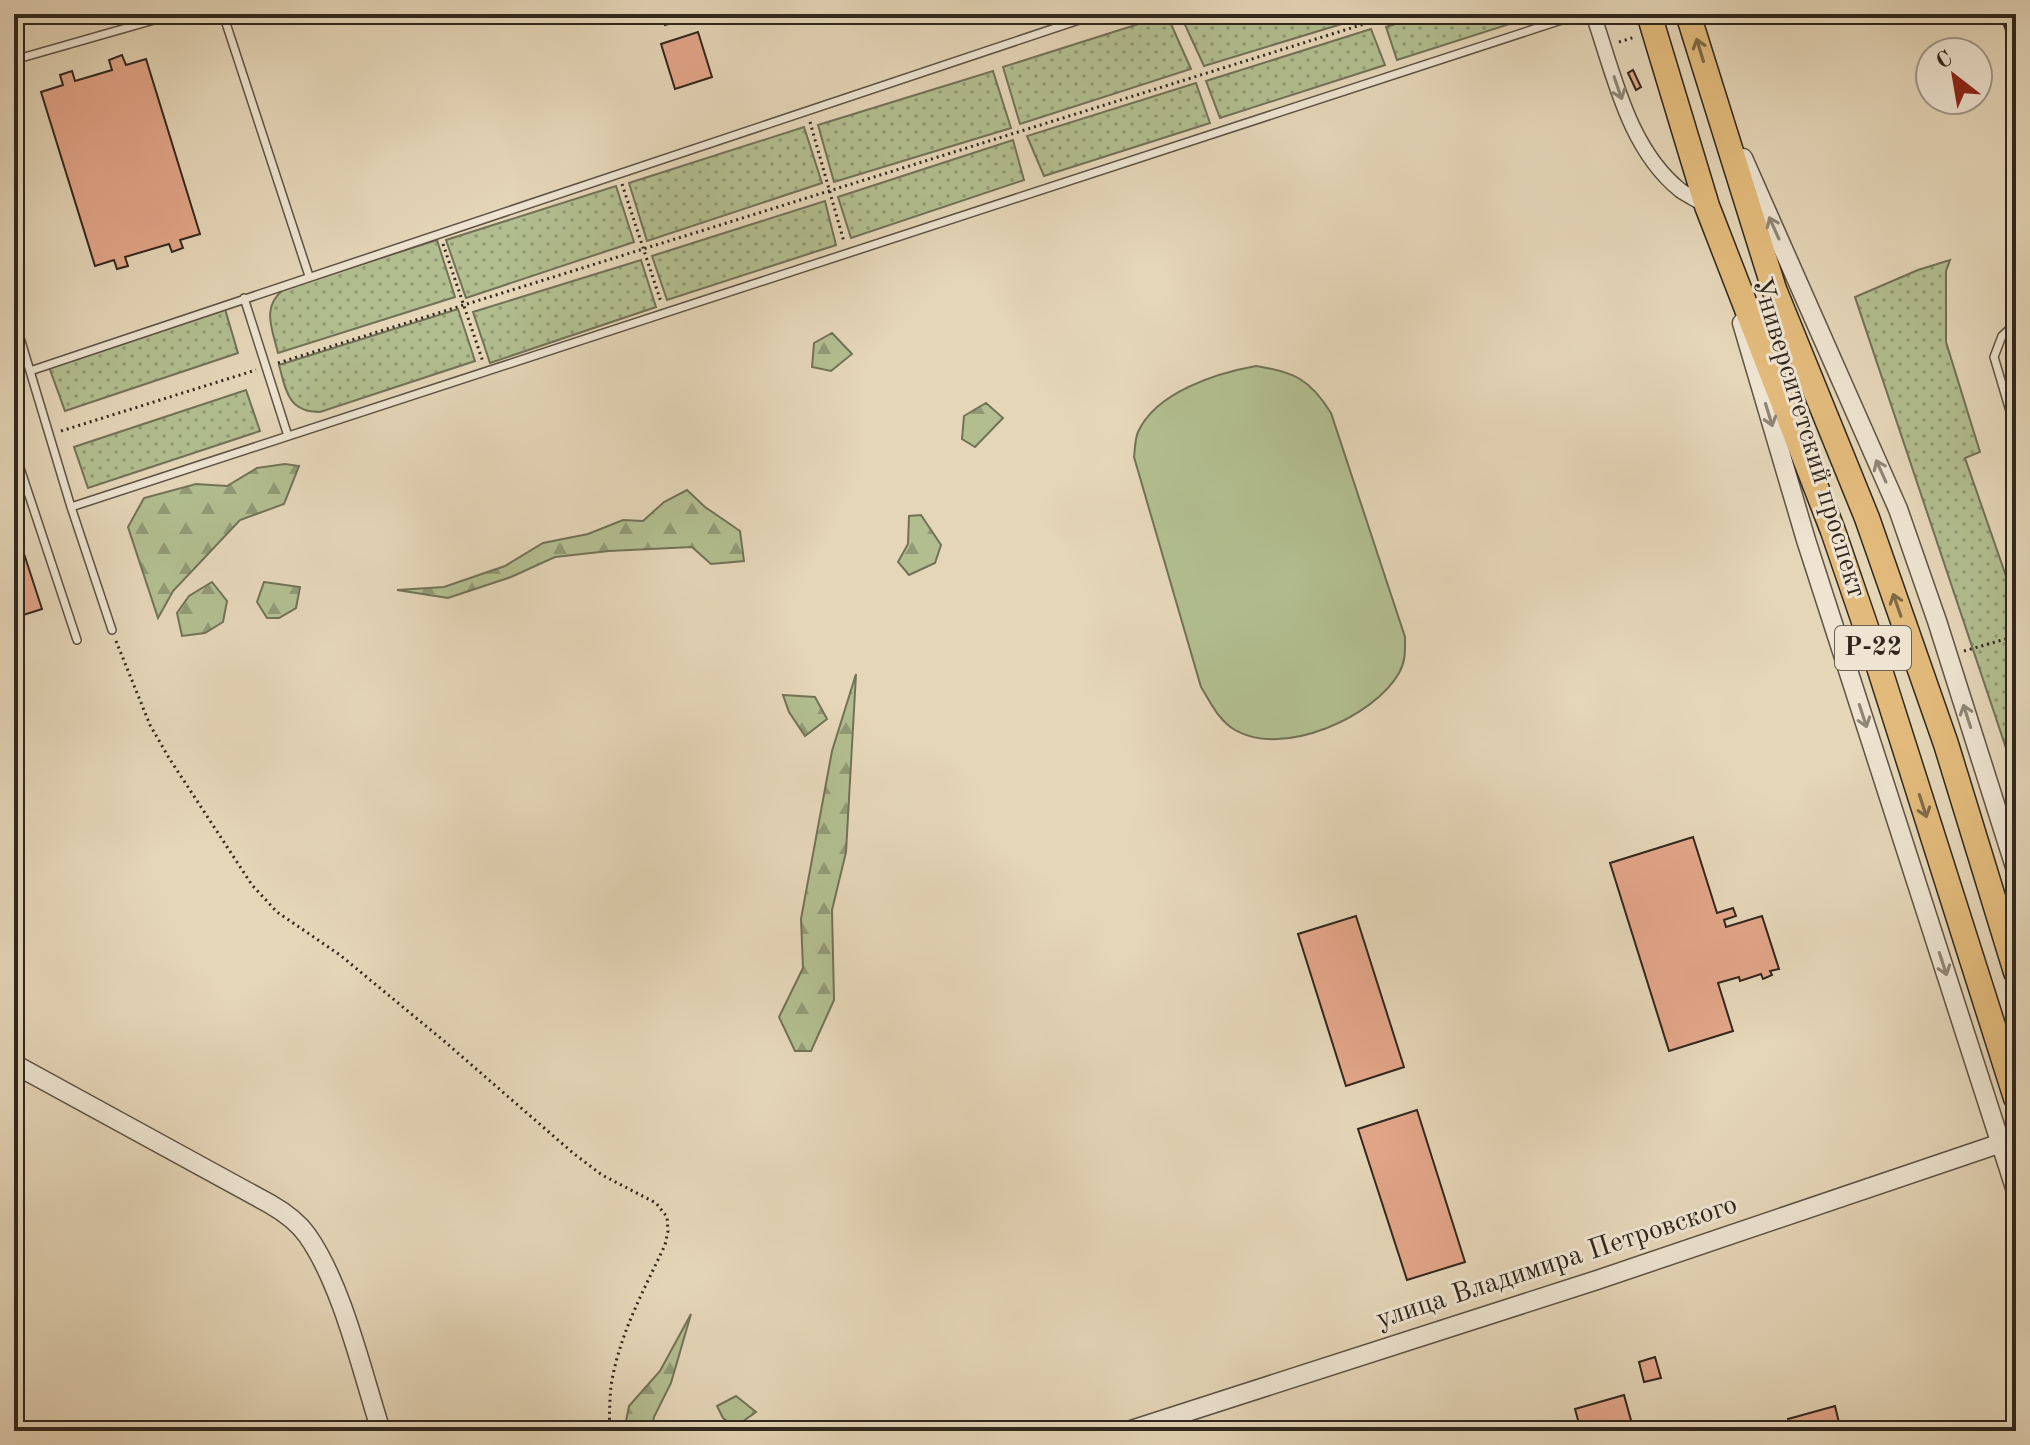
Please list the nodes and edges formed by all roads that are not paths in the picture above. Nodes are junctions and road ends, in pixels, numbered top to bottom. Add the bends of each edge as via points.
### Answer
1 (175, 14) edge
2 (223, 14) edge
3 (1097, 14) edge
4 (1580, 14) edge
5 (1593, 14) edge
6 (1649, 14) edge
7 (1688, 14) edge
8 (14, 60) edge
9 (1711, 85) junction
10 (1707, 206) junction
11 (309, 276) junction
12 (244, 298) junction
13 (14, 318) edge
14 (2016, 323) edge
15 (30, 371) junction
16 (2016, 431) edge
17 (288, 436) junction
18 (14, 450) edge
19 (71, 507) junction
20 (112, 630) road end
21 (77, 640) dead end
22 (2016, 870) edge
23 (2016, 972) edge
24 (14, 1064) edge
25 (2016, 1098) edge
26 (2011, 1140) edge
27 (2016, 1191) edge
28 (381, 1431) edge
29 (1128, 1431) edge

1 - 8 lane
2 - 11 lane
3 - 11 lane
4 - 17 lane
5 -> 10 street via 1649,155 1680,190
6 - 10 highway, Университетский проспект / Р-22
9 -> 7 highway, Университетский проспект / Р-22
22 -> 9 street, Университетский проспект via 1898,509
23 -> 9 highway, Университетский проспект / Р-22 via 1941,730 1867,518 1774,289
10 -> 25 highway, Университетский проспект / Р-22 via 1843,558
10 -> 26 street, Университетский проспект / Р-22 via 1806,540
11 - 12 lane
12 - 15 lane
12 - 17 lane
13 - 15 lane
14 - 16 lane via 2002,336 1994,357
15 - 19 lane
17 - 19 lane
18 - 21 lane
19 - 20 lane
24 - 28 street via 296,1222 327,1270
26 - 27 street, Университетский проспект / Р-22
26 - 29 street, улица Владимира Петровского via 1612,1276

